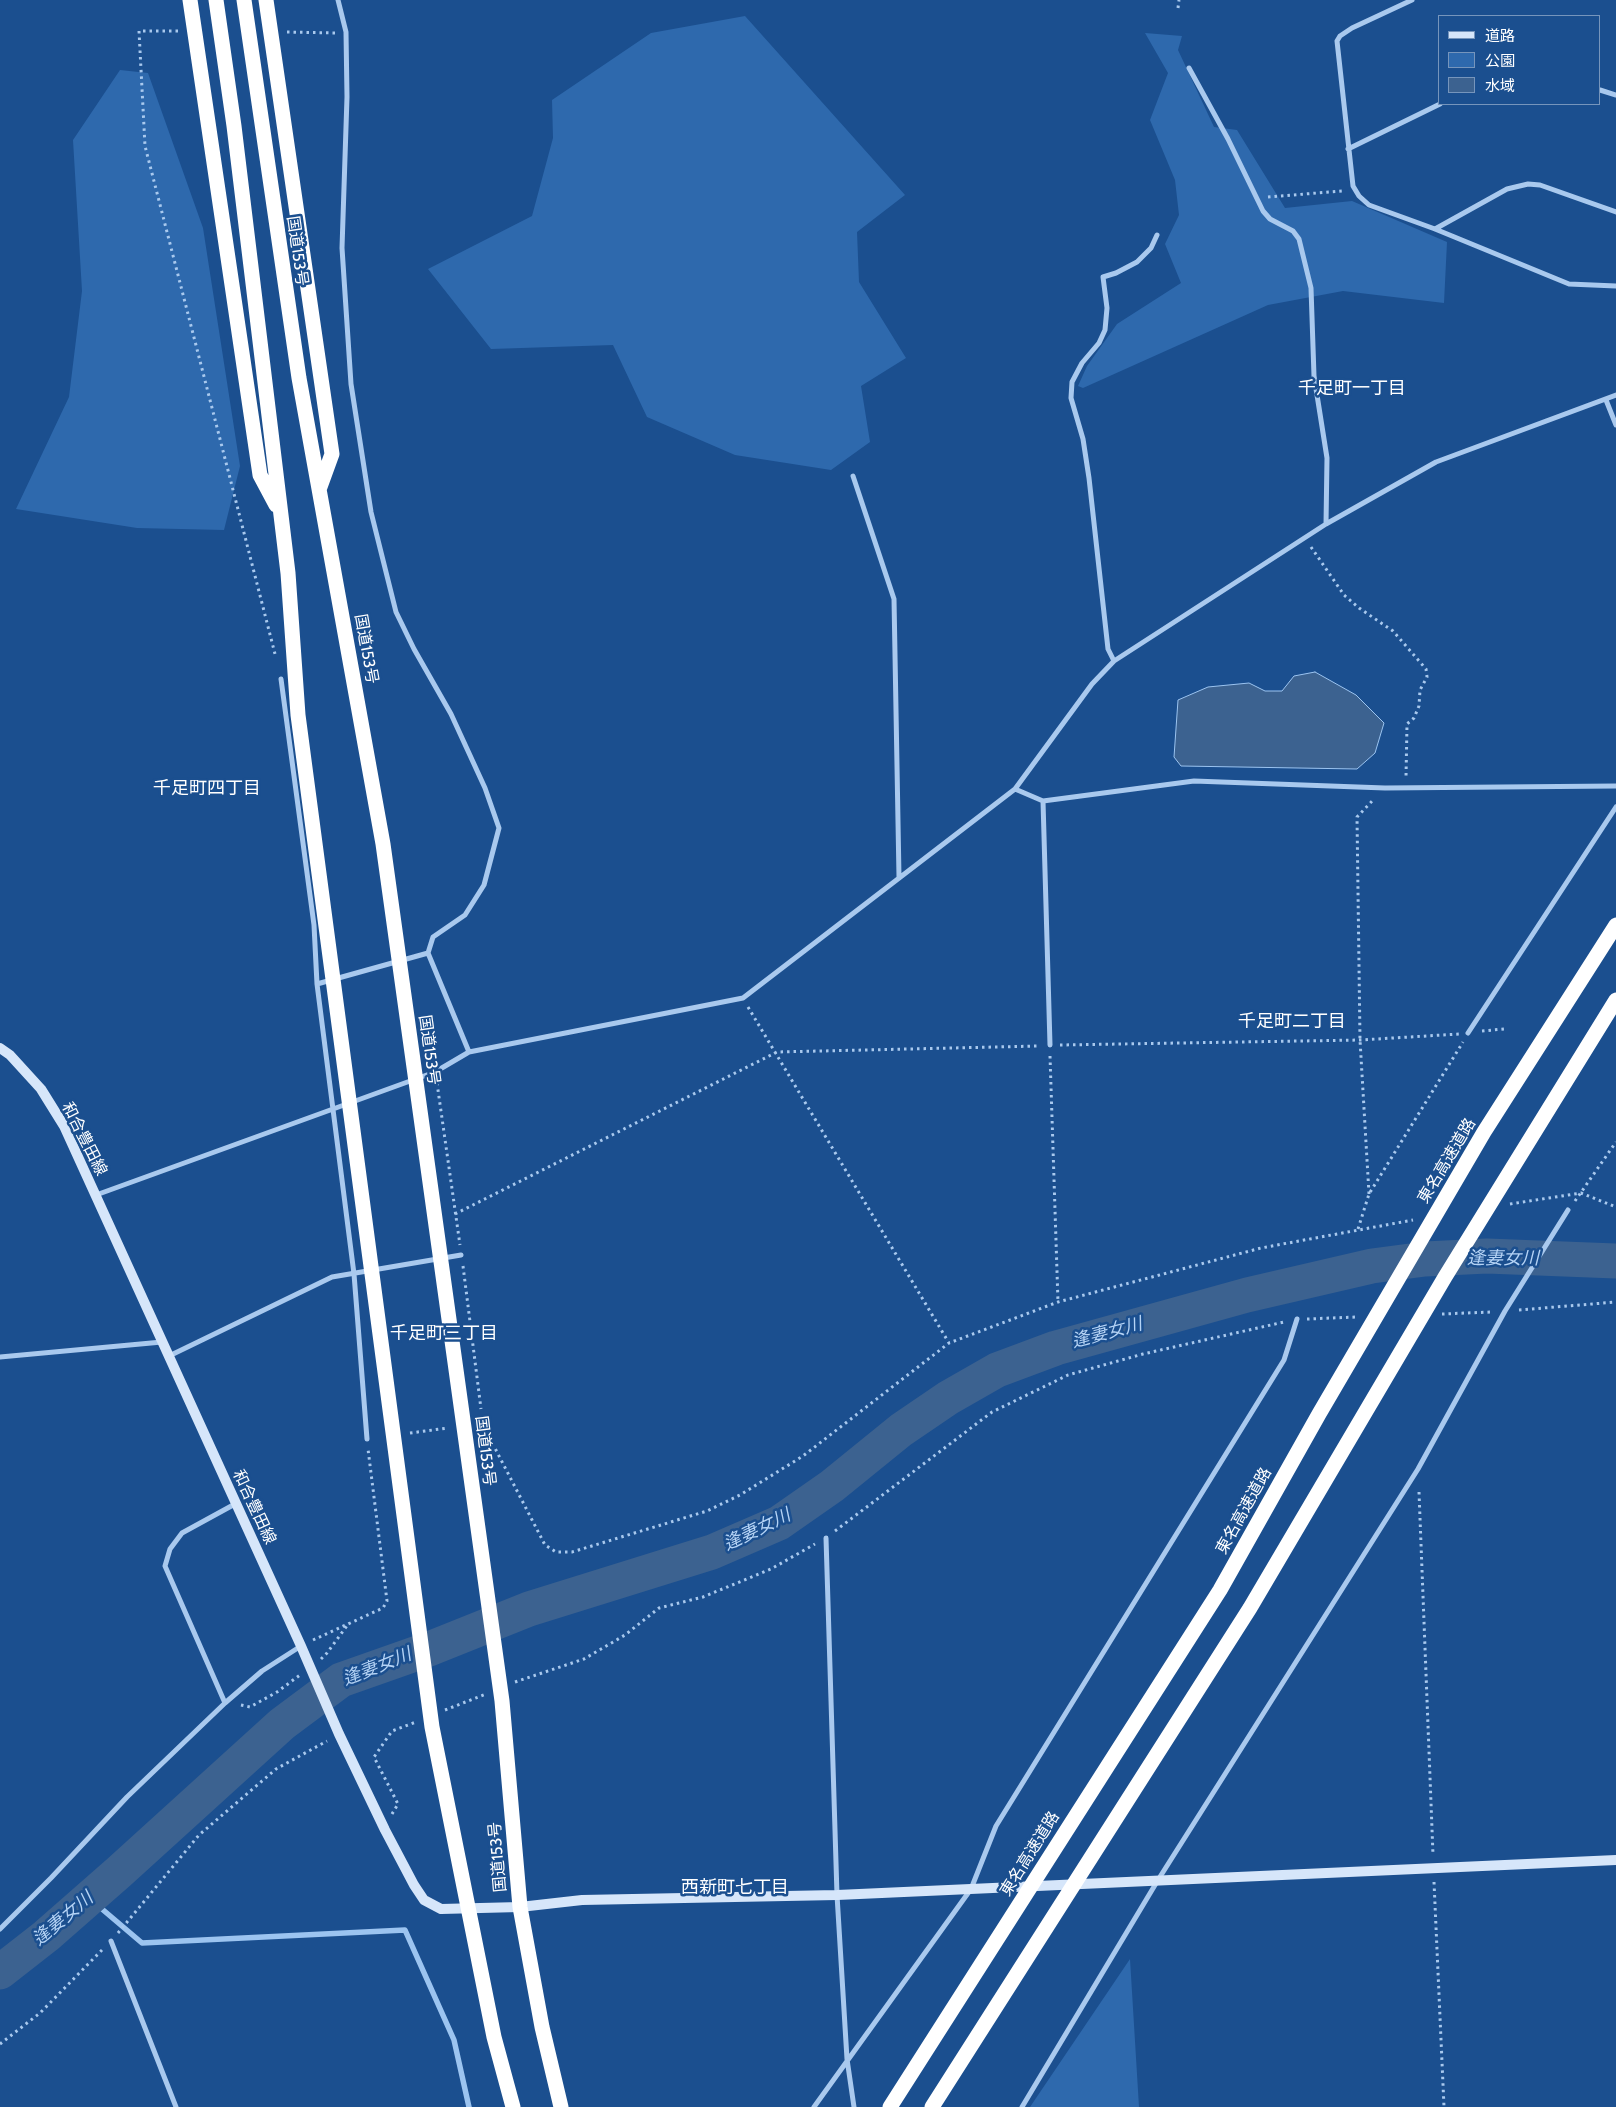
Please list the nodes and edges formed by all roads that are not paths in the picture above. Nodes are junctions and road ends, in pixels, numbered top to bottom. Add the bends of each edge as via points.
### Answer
1 (190, 0) edge
2 (216, 0) edge
3 (244, 0) edge
4 (266, 0) edge
5 (338, 0) edge
6 (1412, 0) edge
7 (1189, 68) dead end
8 (1601, 90) edge
9 (1616, 96) edge
10 (1438, 105) edge
11 (1348, 149) junction
12 (1616, 212) edge
13 (1436, 229) junction
14 (1157, 236) dead end
15 (1616, 286) edge
16 (1616, 396) edge
17 (1606, 400) junction
18 (1616, 425) edge
19 (853, 476) dead end
20 (320, 488) junction
21 (281, 516) junction
22 (1326, 524) junction
23 (1114, 660) junction
24 (281, 679) road end
25 (1616, 786) edge
26 (1015, 789) junction
27 (1044, 800) junction
28 (1616, 807) edge
29 (899, 877) junction
30 (1616, 926) edge
31 (428, 954) junction
32 (317, 984) junction
33 (1616, 1000) edge
34 (1468, 1033) road end
35 (1050, 1045) road end
36 (0, 1048) edge
37 (469, 1052) junction
38 (331, 1110) junction
39 (96, 1195) junction
40 (1568, 1210) road end
41 (462, 1255) dead end
42 (354, 1274) junction
43 (1297, 1319) road end
44 (162, 1342) junction
45 (169, 1356) junction
46 (0, 1357) edge
47 (367, 1439) road end
48 (235, 1504) junction
49 (826, 1538) road end
50 (303, 1650) junction
51 (225, 1703) junction
52 (1616, 1860) edge
53 (1158, 1880) junction
54 (971, 1889) junction
55 (837, 1895) junction
56 (520, 1907) junction
57 (468, 1909) junction
58 (0, 1929) edge
59 (113, 1939) road end
60 (846, 2059) junction
61 (176, 2107) edge
62 (513, 2107) edge
63 (562, 2107) edge
64 (814, 2107) edge
65 (854, 2107) edge
66 (890, 2107) edge
67 (932, 2107) edge
68 (1022, 2107) edge

1 - 21 highway via 260,475
2 - 21 highway
3 - 20 highway, 国道153号 via 298,378
4 - 20 highway via 332,454
5 - 31 street via 346,32 342,248 350,384 372,512 396,612 451,714 485,788 499,828 484,885 465,915 433,938
6 - 11 street via 1352,28 1337,41
7 - 22 street via 1228,139 1255,198 1270,219 1294,231 1299,239 1311,288 1314,376 1327,458
8 - 9 street
10 - 11 street
11 - 13 street via 1355,189 1368,205
12 - 13 street via 1540,185 1528,184 1507,189
13 - 15 street via 1568,284
14 - 23 street via 1151,248 1137,262 1116,274 1103,277 1107,308 1105,330 1072,382 1071,398 1083,439 1089,478 1108,649
16 - 17 street
17 - 18 street
17 - 22 street via 1436,462
19 - 29 street via 894,599
20 - 56 highway, 国道153号 via 383,844 502,1702
21 - 57 highway via 298,715 429,1720
22 - 23 street
23 - 26 street via 1092,684
24 - 32 street via 314,925
25 - 27 street via 1385,788 1194,781
26 - 27 street
26 - 29 street
27 - 35 street
28 - 34 street
29 - 37 street via 743,998
30 - 66 highway, 東名高速道路 via 1484,1132 1220,1590
31 - 32 street
31 - 37 street
32 - 38 street
33 - 67 highway via 1445,1277 1250,1608
36 - 39 street, 和合豊田線 via 41,1089 64,1126
37 - 38 street via 435,1072
38 - 39 street
38 - 42 street
39 - 44 street, 和合豊田線
40 - 53 street via 1505,1311 1418,1469
41 - 42 street
42 - 45 street via 332,1277
42 - 47 street
43 - 54 street via 1284,1360 996,1826
44 - 45 street, 和合豊田線
44 - 46 street
45 - 48 street, 和合豊田線
48 - 50 street, 和合豊田線
48 - 51 street via 182,1533 170,1549 165,1566
49 - 55 street
50 - 51 street via 262,1671
50 - 57 street, 和合豊田線 via 339,1734 414,1885 424,1900 441,1909
51 - 58 street via 127,1797
52 - 53 street, 和合豊田線
53 - 54 street, 和合豊田線
53 - 68 street
54 - 55 street, 和合豊田線
54 - 60 street
55 - 56 street, 和合豊田線 via 582,1900
55 - 60 street
56 - 57 street, 和合豊田線
56 - 63 highway, 国道153号 via 542,2027
57 - 62 highway via 494,2037
59 - 61 street
60 - 64 street
60 - 65 street

